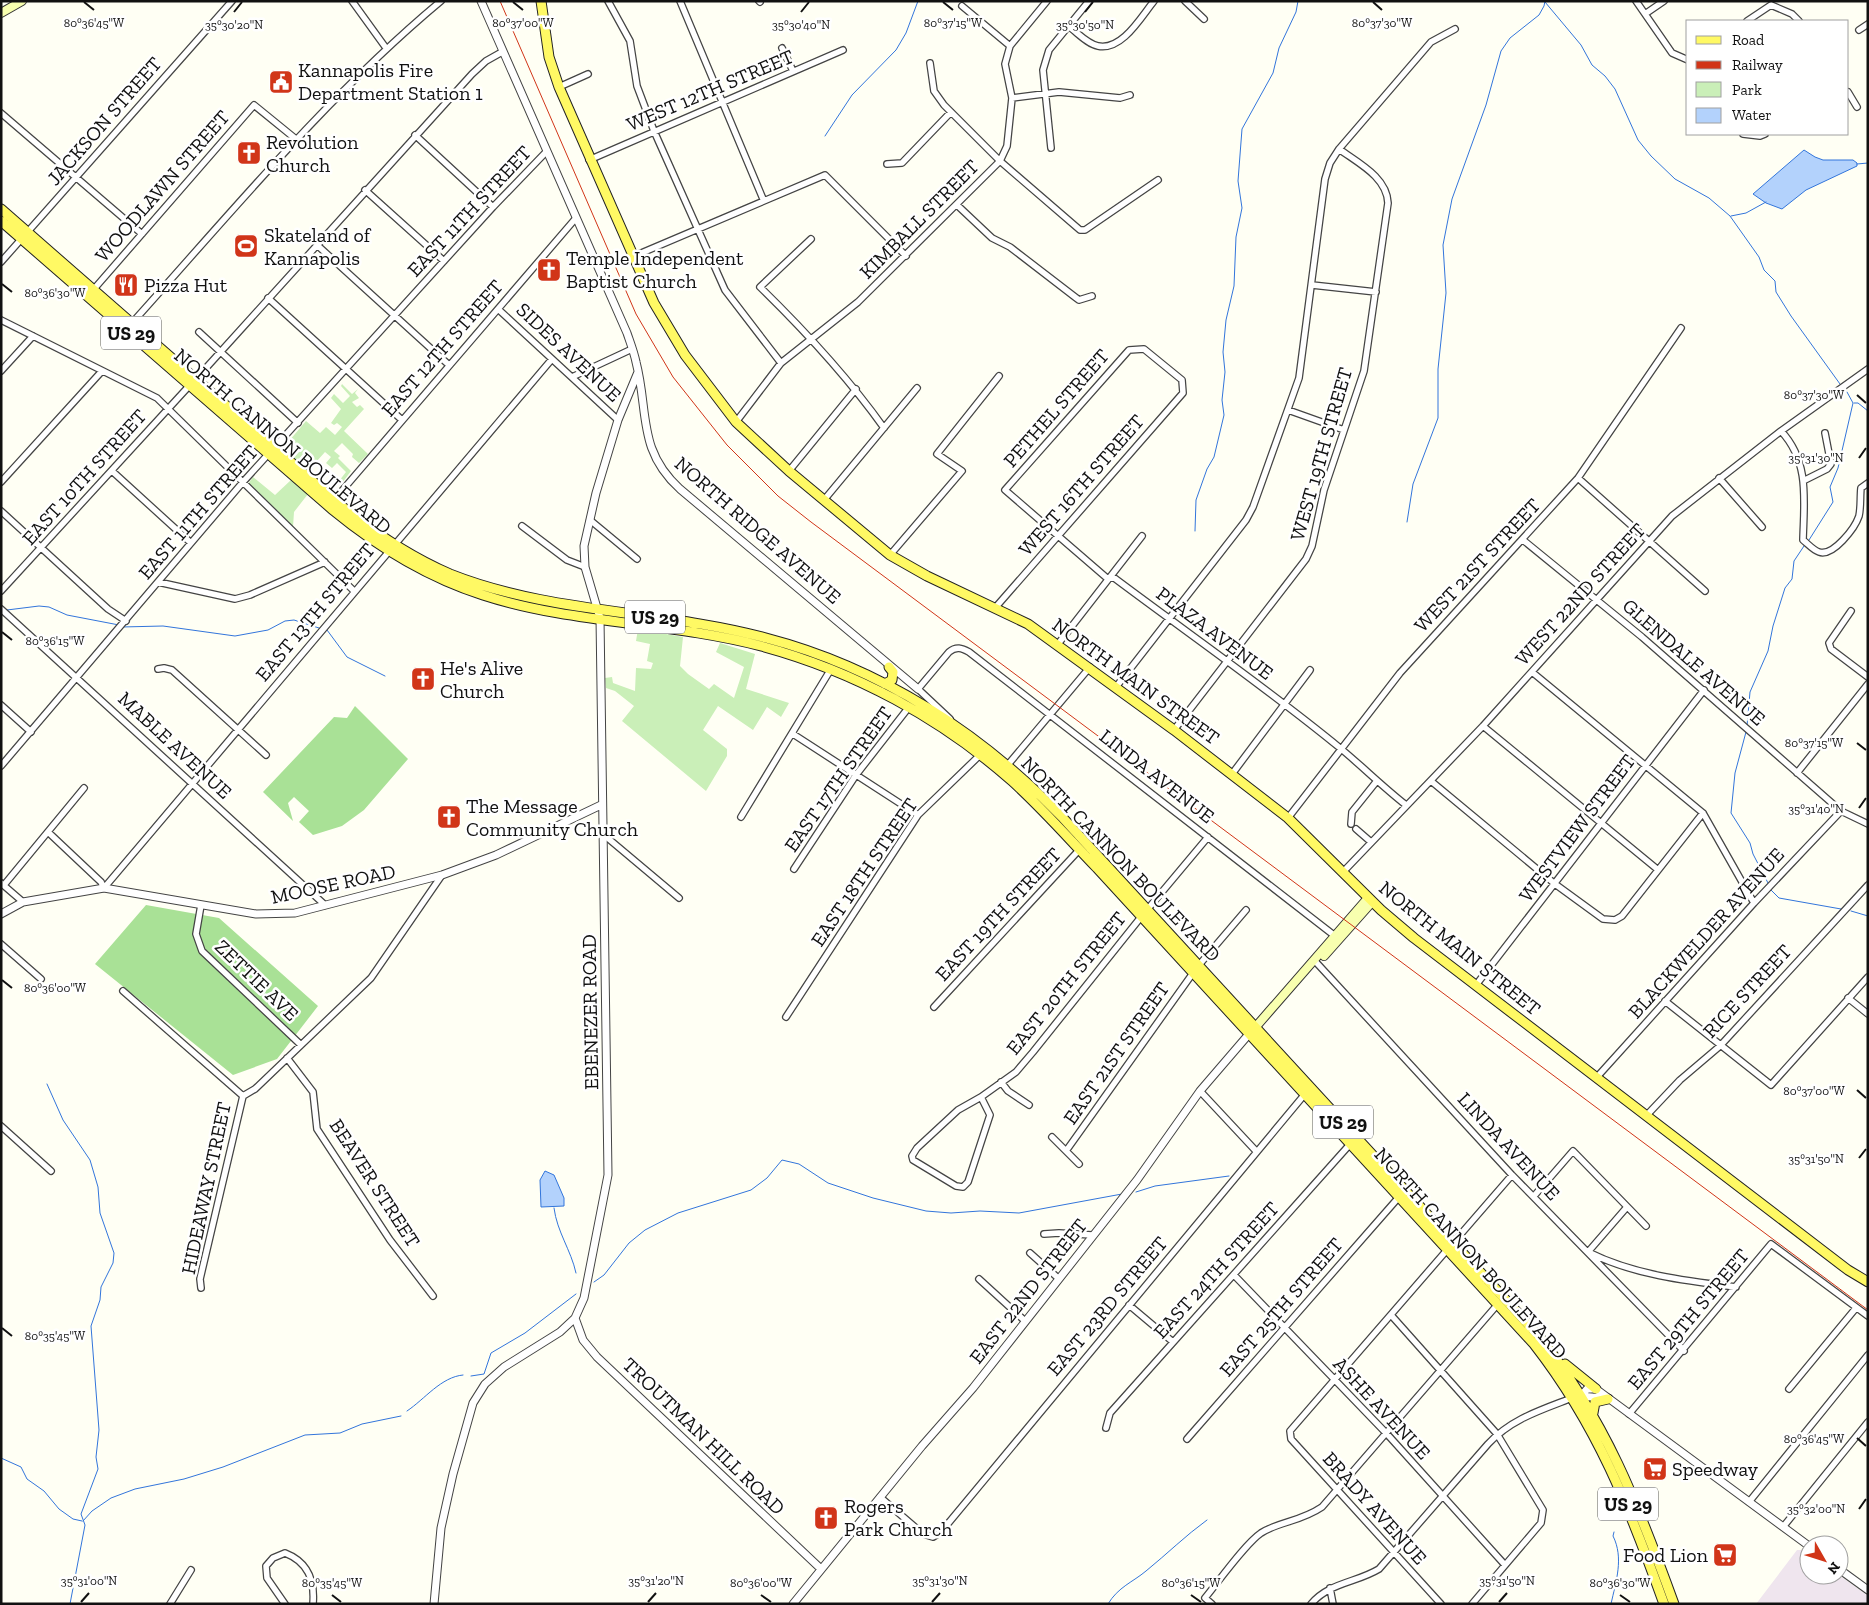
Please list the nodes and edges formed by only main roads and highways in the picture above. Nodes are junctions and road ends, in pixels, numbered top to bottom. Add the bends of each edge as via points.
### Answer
1 (22, 1) edge
2 (542, 1) edge
3 (1, 13) edge
4 (1, 209) edge
5 (1, 221) edge
6 (193, 382) junction
7 (272, 451) junction
8 (391, 548) junction
9 (889, 667) road end
10 (885, 684) junction
11 (1083, 847) junction
12 (1370, 900) junction
13 (1144, 913) junction
14 (1316, 961) junction
15 (1252, 1030) junction
16 (1354, 1140) junction
17 (1450, 1245) junction
18 (1868, 1282) edge
19 (1551, 1351) junction
20 (1596, 1389) road end
21 (1577, 1397) junction
22 (1608, 1398) road end
23 (1593, 1413) junction
24 (1664, 1604) edge
25 (1674, 1604) edge

1 - 3 main road
2 - 12 main road, NORTH MAIN STREET via 549,57 559,87 632,257 654,303 685,355 736,422 890,556 1028,624 1116,686 1288,818
4 - 6 main road, NORTH CANNON BOULEVARD / US 29 via 132,322
5 - 6 main road, NORTH CANNON BOULEVARD / US 29
6 - 7 main road, NORTH CANNON BOULEVARD / US 29
7 - 8 main road, NORTH CANNON BOULEVARD / US 29
7 - 8 main road, NORTH CANNON BOULEVARD / US 29 via 332,510
8 - 10 main road, NORTH CANNON BOULEVARD / US 29 via 474,583 522,596 767,638 828,658
8 - 11 main road, NORTH CANNON BOULEVARD / US 29 via 443,580 484,596 732,640 831,669 909,707 980,755
9 - 10 main road via 893,672 892,680
10 - 11 main road, NORTH CANNON BOULEVARD / US 29 via 962,730 1008,765
11 - 13 main road, NORTH CANNON BOULEVARD / US 29
12 - 14 main road, EAST 22ND STREET
12 - 14 main road, EAST 22ND STREET
12 - 18 main road, NORTH MAIN STREET via 1414,938 1646,1116
13 - 15 main road, NORTH CANNON BOULEVARD / US 29 via 1198,965
13 - 15 main road, NORTH CANNON BOULEVARD / US 29 via 1193,973
14 - 15 main road, EAST 22ND STREET
15 - 16 main road, NORTH CANNON BOULEVARD / US 29
15 - 16 main road, NORTH CANNON BOULEVARD / US 29 via 1305,1094
16 - 17 main road, NORTH CANNON BOULEVARD / US 29
16 - 17 main road, NORTH CANNON BOULEVARD / US 29 via 1399,1197
17 - 19 main road, NORTH CANNON BOULEVARD / US 29 via 1526,1321
17 - 21 main road, NORTH CANNON BOULEVARD / US 29
19 - 20 main road
19 - 21 main road, NORTH CANNON BOULEVARD / US 29
21 - 23 main road, NORTH CANNON BOULEVARD / US 29
21 - 24 main road, NORTH CANNON BOULEVARD / US 29 via 1620,1487
22 - 23 main road via 1595,1402
23 - 25 main road, NORTH CANNON BOULEVARD / US 29 via 1630,1486

